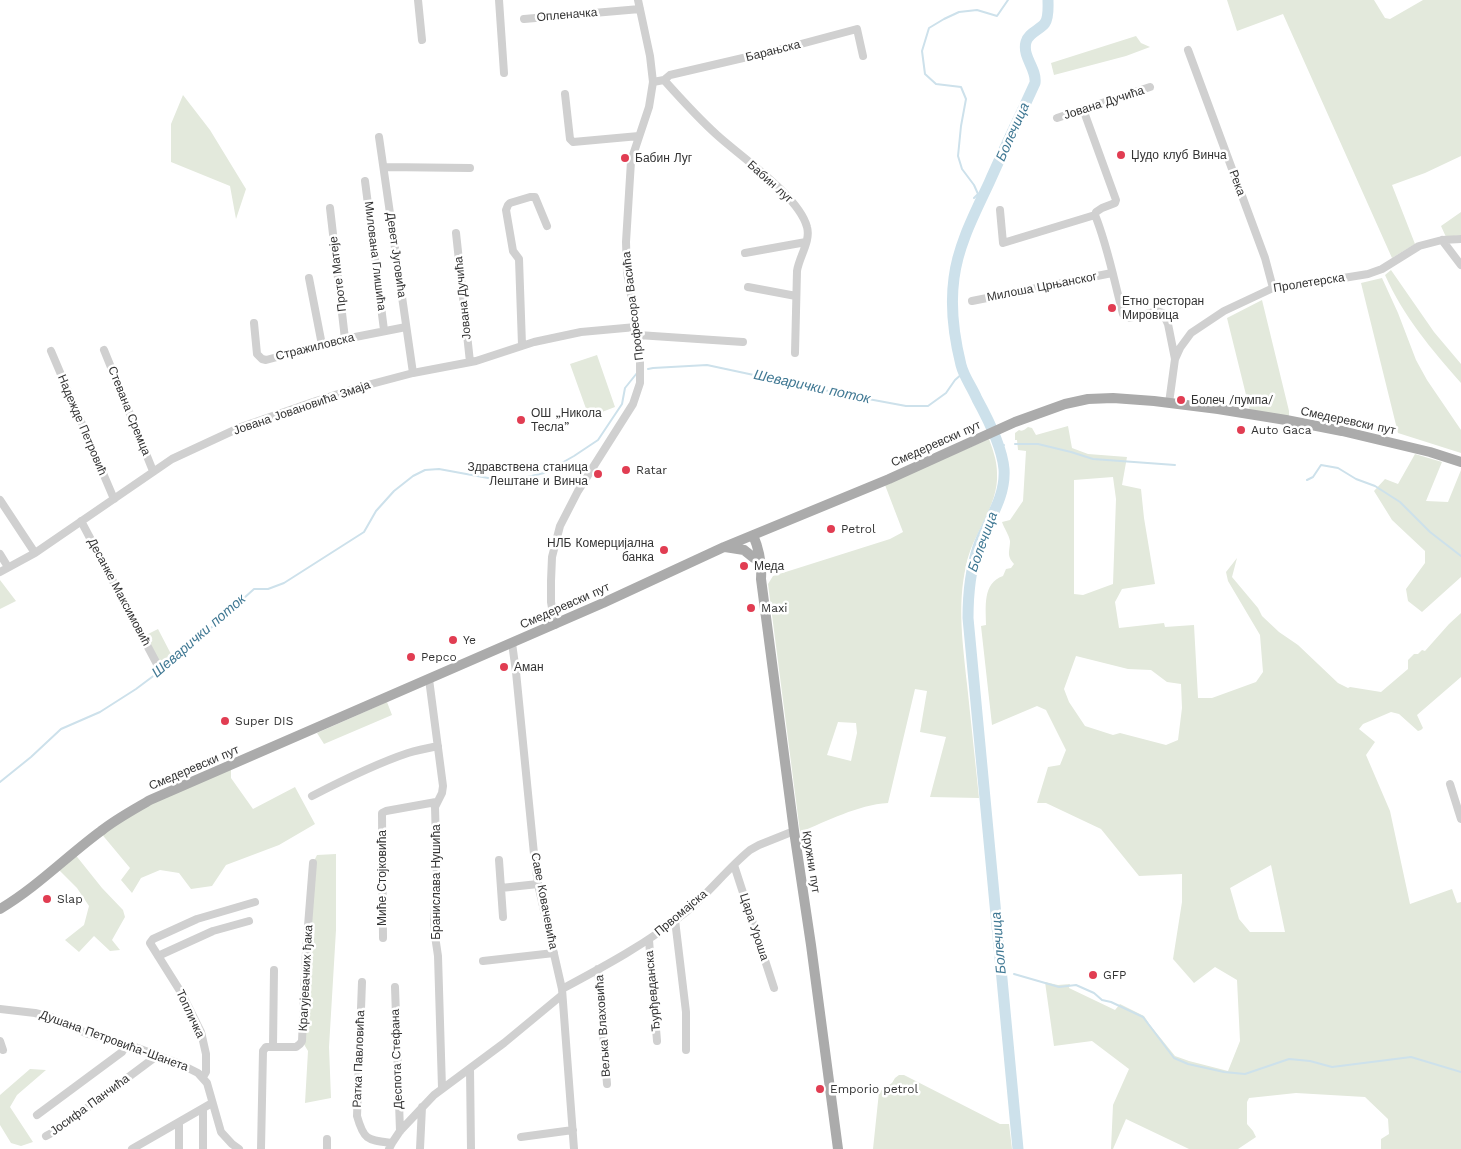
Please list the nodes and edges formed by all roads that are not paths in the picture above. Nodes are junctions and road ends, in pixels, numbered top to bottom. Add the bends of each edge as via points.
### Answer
1 (418, 0) edge
2 (500, 0) edge
3 (638, 0) edge
4 (640, 9) junction
5 (524, 19) dead end
6 (422, 40) dead end
7 (1188, 50) dead end
8 (863, 56) dead end
9 (504, 73) dead end
10 (664, 80) junction
11 (653, 82) junction
12 (1150, 88) dead end
13 (565, 94) dead end
14 (1083, 109) junction
15 (1057, 118) dead end
16 (639, 136) junction
17 (379, 137) dead end
18 (384, 167) junction
19 (470, 168) dead end
20 (365, 182) dead end
21 (330, 208) dead end
22 (1000, 210) dead end
23 (1095, 215) junction
24 (547, 226) dead end
25 (456, 233) dead end
26 (1461, 239) edge
27 (1442, 240) junction
28 (806, 242) junction
29 (744, 253) dead end
30 (1461, 265) edge
31 (1112, 273) junction
32 (309, 278) dead end
33 (748, 287) dead end
34 (1273, 288) junction
35 (796, 296) junction
36 (972, 301) dead end
37 (254, 323) dead end
38 (406, 327) junction
39 (384, 330) junction
40 (637, 331) junction
41 (345, 339) junction
42 (744, 342) dead end
43 (322, 345) junction
44 (522, 345) junction
45 (104, 350) dead end
46 (50, 351) dead end
47 (795, 353) dead end
48 (1175, 359) junction
49 (470, 362) junction
50 (413, 373) junction
51 (1169, 403) junction
52 (1461, 462) edge
53 (153, 471) junction
54 (114, 499) junction
55 (0, 500) edge
56 (81, 521) junction
57 (769, 528) junction
58 (750, 536) junction
59 (724, 547) junction
60 (35, 553) junction
61 (0, 554) edge
62 (757, 555) junction
63 (8, 567) junction
64 (0, 572) edge
65 (555, 625) junction
66 (512, 643) junction
67 (157, 664) dead end
68 (429, 680) junction
69 (438, 746) junction
70 (1450, 784) dead end
71 (312, 796) dead end
72 (436, 802) junction
73 (1461, 819) edge
74 (794, 832) junction
75 (499, 860) dead end
76 (313, 863) dead end
77 (734, 865) junction
78 (538, 884) junction
79 (501, 888) junction
80 (254, 902) dead end
81 (0, 909) edge
82 (503, 917) dead end
83 (675, 920) junction
84 (249, 921) dead end
85 (383, 938) dead end
86 (648, 940) junction
87 (554, 954) junction
88 (158, 956) junction
89 (483, 961) dead end
90 (598, 969) junction
91 (274, 970) dead end
92 (362, 982) dead end
93 (394, 987) dead end
94 (774, 988) dead end
95 (562, 992) junction
96 (0, 1009) edge
97 (0, 1041) edge
98 (657, 1041) dead end
99 (126, 1045) junction
100 (273, 1046) junction
101 (3, 1050) dead end
102 (686, 1050) dead end
103 (158, 1055) junction
104 (470, 1069) junction
105 (203, 1077) junction
106 (607, 1084) dead end
107 (442, 1088) junction
108 (212, 1103) junction
109 (422, 1107) junction
110 (203, 1109) junction
111 (37, 1115) dead end
112 (179, 1123) junction
113 (572, 1130) junction
114 (400, 1131) junction
115 (46, 1136) dead end
116 (521, 1137) dead end
117 (327, 1139) dead end
118 (390, 1146) edge
119 (132, 1149) edge
120 (179, 1149) edge
121 (203, 1149) edge
122 (238, 1149) edge
123 (261, 1149) edge
124 (327, 1149) edge
125 (420, 1149) edge
126 (471, 1149) edge
127 (574, 1149) edge
128 (838, 1149) edge

1 - 6 street
2 - 9 street
3 - 4 street, Професора Васића
4 - 5 street, Опленачка
4 - 11 street, Професора Васића
7 - 34 street, Река via 1265,258
8 - 10 street, Барањска via 857,29 670,75
10 - 11 street
10 - 28 street, Бабин луг via 702,122 791,199 808,228
11 - 16 street, Професора Васића
12 - 14 street, Јована Дучића
13 - 16 street via 573,142
14 - 15 street, Јована Дучића
14 - 23 street via 1116,200
16 - 40 street, Професора Васића via 631,161 626,242 627,272
17 - 18 street, Девет Југовића
18 - 19 street
18 - 38 street, Девет Југовића
20 - 39 street, Милована Глишића
21 - 41 street, Проте Матеје
22 - 23 street via 1004,243
23 - 31 street
24 - 44 street via 535,197 508,205 506,210 513,251 519,259
25 - 49 street, Јована Дучића
26 - 27 street, Пролетерска
27 - 30 street
27 - 34 street, Пролетерска via 1419,246 1368,274
28 - 29 street
28 - 35 street, Бабин луг via 798,263
31 - 36 street, Милоша Црњанског
31 - 48 street via 1123,314 1130,318 1159,311 1165,315
32 - 43 street
33 - 35 street
34 - 48 street, Пролетерска via 1203,324 1185,340
35 - 47 street, Бабин луг
37 - 43 street, Стражиловска via 257,354 262,360
38 - 39 street, Стражиловска
38 - 50 street, Девет Југовића
39 - 41 street, Стражиловска
40 - 42 street, Јована Јовановића Змаја
40 - 44 street, Јована Јовановића Змаја via 580,332
40 - 65 street, Професора Васића via 640,378 636,398 578,491 556,540 551,581
41 - 43 street, Стражиловска
44 - 49 street, Јована Јовановића Змаја
45 - 53 street, Стевана Сремца
46 - 54 street, Надежде Петровић
48 - 51 street
49 - 50 street, Јована Јовановића Змаја
50 - 53 street, Јована Јовановића Змаја via 357,387 241,427 175,457
51 - 52 main road, Смедеревски пут via 1304,424
51 - 57 main road, Смедеревски пут via 1118,398 1077,401 1042,411
53 - 54 street, Јована Јовановића Змаја
54 - 56 street, Јована Јовановића Змаја
55 - 60 street
56 - 60 street, Јована Јовановића Змаја
56 - 67 street, Десанке Максимовић
57 - 58 main road, Смедеревски пут
57 - 62 main road via 759,542
58 - 59 main road, Смедеревски пут
58 - 62 main road, Кружни пут
59 - 62 main road
59 - 65 main road, Смедеревски пут
60 - 63 street, Јована Јовановића Змаја
61 - 63 street
62 - 74 main road, Кружни пут via 762,568
63 - 64 street, Јована Јовановића Змаја
65 - 66 main road, Смедеревски пут
66 - 68 main road, Смедеревски пут
66 - 78 street, Саве Ковачевића
68 - 69 street, Бранислава Нушића
68 - 81 main road, Смедеревски пут via 142,805 100,832
69 - 71 street via 399,757
69 - 72 street, Бранислава Нушића via 443,786
70 - 73 street
72 - 85 street, Миће Стојковића via 382,813
72 - 107 street, Бранислава Нушића via 434,919
74 - 77 street, Првомајска via 759,845
74 - 128 main road, Кружни пут
75 - 79 street
76 - 100 street, Крагујевачких ђака via 302,1041 296,1047
77 - 83 street, Првомајска
77 - 94 street, Цара Уроша
78 - 79 street
78 - 87 street, Саве Ковачевића
79 - 82 street
80 - 88 street via 197,919 153,939 151,945
83 - 86 street, Првомајска
83 - 102 street via 686,1012
84 - 88 street via 213,930
86 - 90 street, Првомајска
86 - 98 street, Ђурђевданска
87 - 89 street
87 - 95 street, Саве Ковачевића
88 - 105 street, Топличка via 201,1032 206,1054
90 - 95 street, Првомајска
90 - 106 street, Вељка Влаховића
91 - 100 street
92 - 118 street, Ратка Павловића via 357,1116 363,1132 371,1140
93 - 114 street, Деспота Стефана
95 - 104 street, Првомајска via 536,1018
95 - 113 street, Саве Ковачевића
96 - 99 street, Душана Петровића-Шанета via 51,1017 88,1034
97 - 101 street
99 - 103 street, Душана Петровића-Шанета
99 - 111 street via 122,1052
100 - 123 street via 263,1051
103 - 105 street, Душана Петровића-Шанета
103 - 115 street, Јосифа Панчића
104 - 107 street, Првомајска
104 - 126 street
105 - 108 street, Душана Петровића-Шанета
107 - 109 street, Првомајска
108 - 110 street
108 - 122 street, Душана Петровића-Шанета via 221,1132
109 - 114 street, Првомајска
109 - 125 street
110 - 112 street
110 - 121 street
112 - 119 street
112 - 120 street
113 - 116 street
113 - 127 street, Саве Ковачевића
114 - 118 street, Првомајска
117 - 124 street

